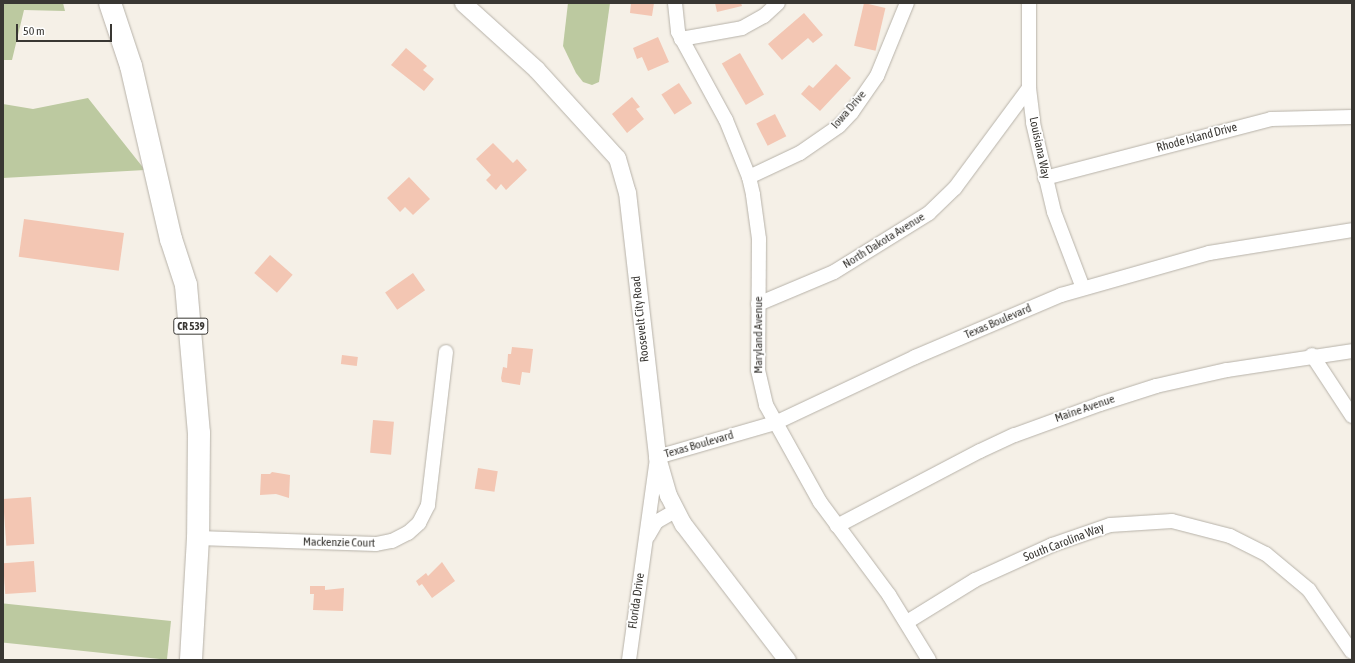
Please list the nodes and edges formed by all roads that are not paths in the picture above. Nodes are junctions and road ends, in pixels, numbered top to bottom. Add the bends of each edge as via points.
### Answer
1 (110, 3) edge
2 (463, 3) edge
3 (675, 3) edge
4 (778, 3) edge
5 (907, 3) edge
6 (1029, 3) edge
7 (681, 39) junction
8 (1029, 88) junction
9 (1352, 117) edge
10 (749, 178) junction
11 (1045, 178) junction
12 (1352, 230) edge
13 (1083, 288) junction
14 (758, 304) junction
15 (1352, 351) edge
16 (446, 352) dead end
17 (1312, 355) junction
18 (1352, 416) edge
19 (775, 423) junction
20 (657, 457) junction
21 (675, 511) junction
22 (837, 526) junction
23 (198, 538) junction
24 (646, 542) junction
25 (907, 622) junction
26 (1352, 652) edge
27 (191, 660) edge
28 (629, 660) edge
29 (787, 660) edge
30 (929, 660) edge

1 - 23 main road, CR 539 via 131,66 171,239 186,285 198,405
2 - 20 street, Roosevelt City Road via 536,68 598,136 619,164 627,192
3 - 7 street, Maryland Avenue via 676,24
4 - 7 street via 764,16 742,28
5 - 10 street, Iowa Drive via 877,76 852,112 823,139
6 - 8 street, Louisiana Way
7 - 10 street, Maryland Avenue via 720,107
8 - 11 street, Louisiana Way via 1033,123
8 - 14 street, North Dakota Avenue via 955,188 929,213 834,272
9 - 11 street, Rhode Island Drive via 1270,119
10 - 14 street, Maryland Avenue via 759,239
11 - 13 street, Louisiana Way via 1054,212
12 - 13 street, Texas Boulevard via 1209,253
13 - 19 street, Texas Boulevard via 915,357
14 - 19 street, Maryland Avenue via 759,383
15 - 17 street, Maine Avenue
16 - 23 street, Mackenzie Court via 428,505 419,523 408,533 392,541 376,544
17 - 18 street
17 - 22 street, Maine Avenue via 1163,384 1054,420 980,451
19 - 20 street, Texas Boulevard
19 - 22 street, Maryland Avenue
20 - 21 street, Roosevelt City Road
20 - 24 street, Florida Drive via 650,494
21 - 24 street, Florida Drive via 656,522
21 - 29 street, Roosevelt City Road
22 - 25 street, Maryland Avenue
23 - 27 main road, CR 539
24 - 28 street, Florida Drive
25 - 26 street, South Carolina Way via 975,580 1058,542 1110,525 1172,521 1230,536 1266,554 1309,590
25 - 30 street, Maryland Avenue

